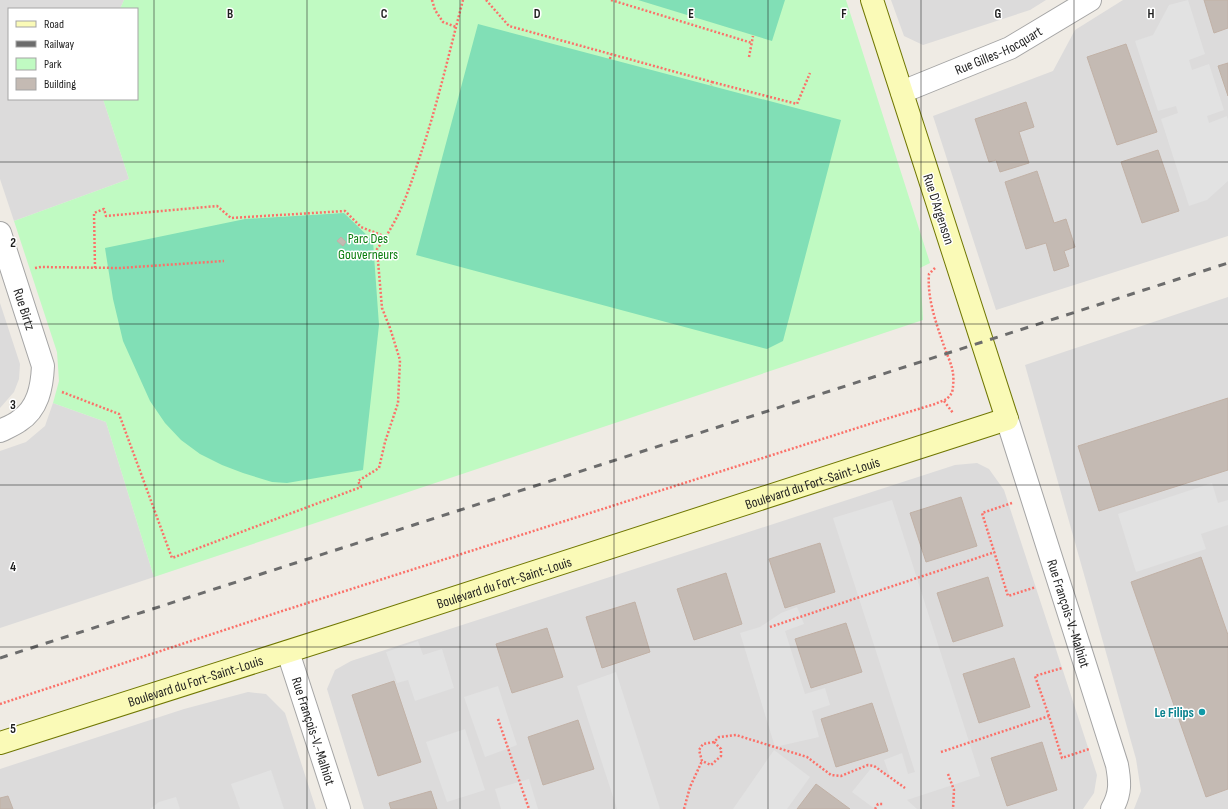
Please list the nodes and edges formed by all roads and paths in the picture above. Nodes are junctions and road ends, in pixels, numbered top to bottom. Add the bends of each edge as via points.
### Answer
1 (432, 0) edge
2 (463, 0) edge
3 (486, 0) edge
4 (611, 0) edge
5 (872, 0) edge
6 (1090, 0) edge
7 (456, 26) junction
8 (753, 36) dead end
9 (752, 43) junction
10 (611, 54) junction
11 (749, 57) dead end
12 (610, 59) dead end
13 (810, 73) dead end
14 (902, 92) junction
15 (0, 233) edge
16 (386, 237) junction
17 (224, 262) dead end
18 (95, 268) junction
19 (935, 268) dead end
20 (34, 269) dead end
21 (48, 387) junction
22 (944, 401) junction
23 (954, 413) dead end
24 (1006, 419) junction
25 (0, 431) edge
26 (1031, 497) junction
27 (995, 552) junction
28 (1058, 580) junction
29 (770, 627) dead end
30 (288, 652) junction
31 (1083, 661) junction
32 (0, 704) edge
33 (1049, 716) junction
34 (498, 719) dead end
35 (714, 742) junction
36 (1109, 742) junction
37 (0, 743) edge
38 (941, 752) dead end
39 (702, 761) junction
40 (948, 774) dead end
41 (905, 788) dead end
42 (883, 804) dead end
43 (338, 809) edge
44 (529, 809) edge
45 (684, 809) edge
46 (875, 809) edge
47 (953, 809) edge
48 (1112, 809) edge

1 - 7 path via 443,22
2 - 7 path
3 - 10 path via 509,26
4 - 9 path
5 - 14 street, Rue D'Argenson
6 - 14 street, Rue Gilles-Hocquart via 1010,48
7 - 16 path via 427,135 404,204
8 - 9 path
9 - 11 path
10 - 12 path
10 - 13 path via 711,84 797,104
14 - 24 street, Rue D'Argenson
15 - 21 street, Rue Birtz
16 - 18 path via 361,227 345,211 231,218 217,206 106,216 104,209 94,213
16 - 21 path via 376,249 382,308 400,360 398,404 379,468 358,481 360,487 172,558 119,414
17 - 18 path
18 - 20 path
19 - 22 path via 929,274 931,303 955,376 952,393
21 - 25 street, Rue Birtz via 20,421
22 - 23 path
22 - 32 path via 276,613
24 - 26 street, Rue François-V.-Malhiot
24 - 30 street, Boulevard du Fort-Saint-Louis
26 - 27 path via 982,513
26 - 28 street, Rue François-V.-Malhiot
27 - 28 path via 1008,596
27 - 29 path
28 - 31 street, Rue François-V.-Malhiot
30 - 37 street, Boulevard du Fort-Saint-Louis
30 - 43 street, Rue François-V.-Malhiot
31 - 33 path via 1035,676
31 - 36 street, Rue François-V.-Malhiot
33 - 36 path via 1062,758
33 - 38 path
34 - 44 path
35 - 39 path via 703,744 699,750
35 - 39 path via 721,749 721,756 711,765
35 - 41 path via 719,737 736,735 807,757 831,775 840,776 868,765 874,766
36 - 48 street, Rue François-V.-Malhiot via 1120,780 1118,799
39 - 45 path via 690,787
40 - 47 path via 954,790
42 - 46 path via 878,804

